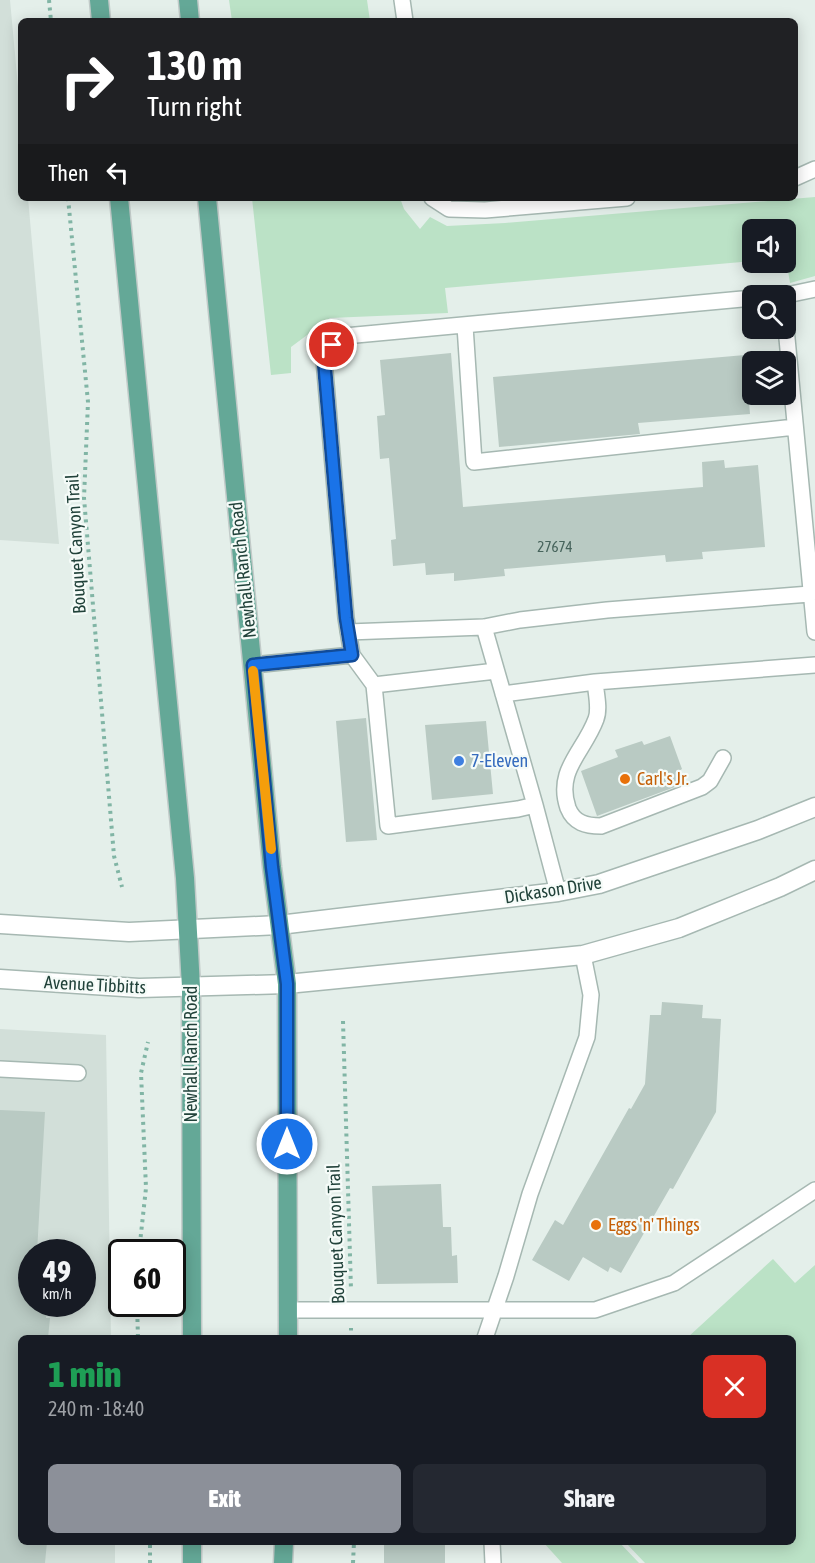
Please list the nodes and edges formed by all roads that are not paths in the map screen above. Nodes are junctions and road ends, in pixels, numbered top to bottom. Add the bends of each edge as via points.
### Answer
1 (99, 0) edge
2 (188, 0) edge
3 (402, 0) edge
4 (101, 18) edge
5 (190, 18) edge
6 (405, 18) edge
7 (815, 169) edge
8 (798, 177) edge
9 (119, 201) edge
10 (207, 201) edge
11 (437, 201) edge
12 (591, 201) edge
13 (815, 289) edge
14 (796, 293) edge
15 (742, 299) edge
16 (465, 326) junction
17 (787, 339) edge
18 (795, 428) junction
19 (808, 486) edge
20 (810, 594) junction
21 (484, 627) junction
22 (348, 632) junction
23 (815, 632) edge
24 (352, 655) junction
25 (815, 664) edge
26 (253, 665) junction
27 (496, 671) junction
28 (595, 682) junction
29 (374, 685) junction
30 (503, 694) junction
31 (723, 758) dead end
32 (535, 805) junction
33 (815, 807) edge
34 (815, 870) edge
35 (558, 892) junction
36 (0, 924) edge
37 (279, 925) junction
38 (187, 930) junction
39 (583, 955) junction
40 (0, 979) edge
41 (287, 984) junction
42 (191, 987) junction
43 (0, 1069) edge
44 (78, 1073) dead end
45 (815, 1190) edge
46 (288, 1310) junction
47 (494, 1311) junction
48 (192, 1335) edge
49 (288, 1335) edge
50 (485, 1335) edge
51 (192, 1545) edge
52 (284, 1545) edge
53 (492, 1545) edge
54 (192, 1563) edge
55 (284, 1563) edge
56 (493, 1563) edge

1 - 4 main road
2 - 5 main road
3 - 6 lane
7 - 8 lane
9 - 38 main road, Newhall Ranch Road
10 - 26 main road, Newhall Ranch Road
11 - 12 lane via 450,209 484,210
13 - 14 lane
15 - 16 lane
16 - 18 lane via 474,462
16 - 22 lane via 345,336 332,345 324,360
17 - 18 lane
18 - 19 lane
19 - 20 lane
20 - 21 lane via 607,610
20 - 23 lane
21 - 22 lane
21 - 27 lane
22 - 24 lane
24 - 26 lane
24 - 29 lane
25 - 28 lane
26 - 37 main road, Newhall Ranch Road
27 - 29 lane
27 - 30 lane
28 - 30 lane
28 - 31 lane via 597,717 566,775 563,789 570,812 579,823 601,826 702,787
29 - 32 lane via 388,826
30 - 32 lane
32 - 35 lane
33 - 35 street, Dickason Drive via 599,884
34 - 39 street via 679,927
35 - 37 street, Dickason Drive
36 - 38 street via 129,932
37 - 38 street, Dickason Drive
37 - 41 main road, Newhall Ranch Road
38 - 42 main road, Newhall Ranch Road
39 - 41 street
39 - 47 lane via 591,995 587,1037 530,1194
40 - 42 street, Avenue Tibbitts via 139,988
41 - 42 street, Avenue Tibbitts
41 - 46 main road, Newhall Ranch Road
42 - 48 main road, Newhall Ranch Road
43 - 44 lane
45 - 47 lane via 674,1283 595,1310
46 - 47 lane
46 - 49 main road, Newhall Ranch Road
47 - 50 lane
51 - 54 main road
52 - 55 main road
53 - 56 lane

